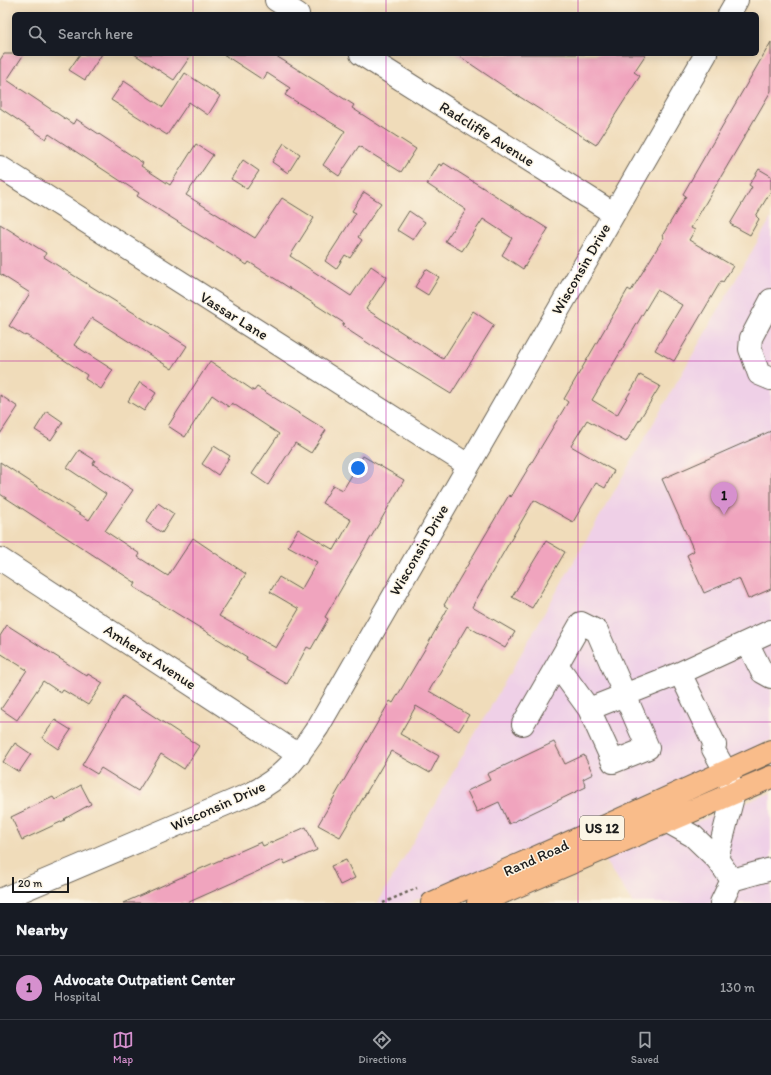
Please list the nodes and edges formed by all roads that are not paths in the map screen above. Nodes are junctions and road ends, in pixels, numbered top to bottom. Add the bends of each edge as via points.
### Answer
1 (276, 0) edge
2 (737, 0) edge
3 (295, 12) edge
4 (730, 12) edge
5 (364, 56) edge
6 (705, 56) edge
7 (0, 167) edge
8 (613, 214) junction
9 (771, 300) edge
10 (771, 379) edge
11 (468, 465) junction
12 (0, 559) edge
13 (771, 630) edge
14 (747, 642) junction
15 (558, 665) junction
16 (680, 673) junction
17 (771, 677) edge
18 (626, 695) junction
19 (589, 709) junction
20 (522, 724) dead end
21 (771, 751) edge
22 (299, 755) junction
23 (726, 772) junction
24 (771, 777) edge
25 (734, 793) junction
26 (666, 821) junction
27 (717, 859) junction
28 (771, 869) edge
29 (732, 880) junction
30 (2, 896) edge
31 (432, 903) edge
32 (478, 903) edge
33 (721, 903) edge

1 - 3 street
2 - 4 street
5 - 8 street, Radcliffe Avenue
6 - 8 street, Wisconsin Drive
7 - 11 street, Vassar Lane
8 - 11 street, Wisconsin Drive
9 - 10 street via 750,338 750,348 759,374
11 - 22 street, Wisconsin Drive via 318,727
12 - 22 street, Amherst Avenue
13 - 14 street
14 - 16 street
14 - 17 street via 762,672
15 - 18 street via 581,623 597,631
15 - 19 street
15 - 20 street
16 - 18 street
16 - 23 street via 715,745 713,749
18 - 19 street
18 - 19 street via 648,748 613,762
21 - 23 main road, Rand Road / US 12
22 - 30 street, Wisconsin Drive via 281,776 252,793
23 - 25 street
23 - 31 main road, Rand Road / US 12
24 - 25 main road, Rand Road / US 12
25 - 26 main road, Rand Road / US 12
25 - 27 street
26 - 27 street via 694,836
26 - 32 main road, Rand Road / US 12
27 - 29 street
28 - 29 street
29 - 33 street

